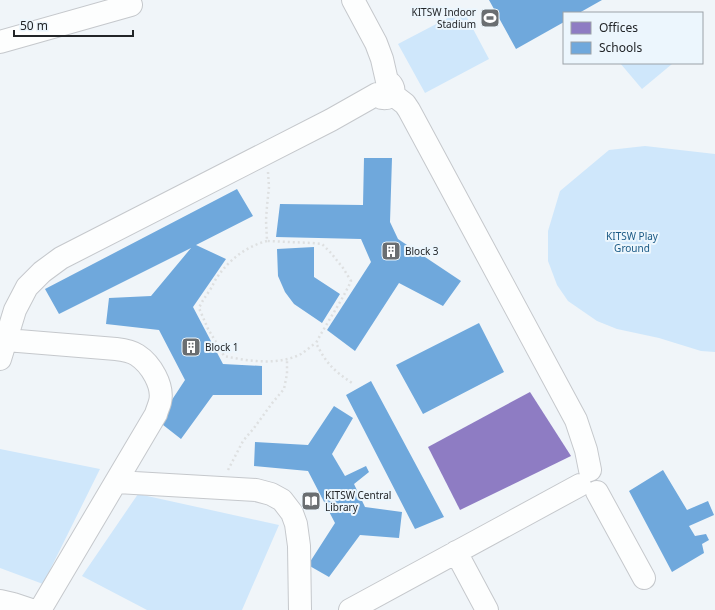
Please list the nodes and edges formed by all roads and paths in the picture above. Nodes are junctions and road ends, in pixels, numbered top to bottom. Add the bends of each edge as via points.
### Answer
1 (353, 0) edge
2 (131, 5) dead end
3 (0, 42) edge
4 (385, 90) junction
5 (263, 155) junction
6 (267, 241) junction
7 (316, 343) junction
8 (3, 350) edge
9 (287, 359) junction
10 (352, 382) dead end
11 (116, 482) junction
12 (589, 483) junction
13 (220, 488) junction
14 (456, 552) junction
15 (644, 578) dead end
16 (0, 601) edge
17 (376, 604) edge
18 (31, 610) edge
19 (40, 610) edge
20 (300, 610) edge
21 (350, 610) edge
22 (487, 610) edge

1 - 4 lane via 382,58
2 - 3 lane
4 - 5 lane
4 - 12 lane via 405,104 409,110 576,420 586,450
5 - 6 path via 269,187 266,213
5 - 8 lane via 61,258 42,272 27,287 15,310
6 - 7 path via 322,244 351,281
6 - 9 path via 257,243 235,257 218,276 199,308 224,356 267,361
7 - 9 path via 301,354
7 - 10 path via 331,367
8 - 11 lane via 116,349 138,356 154,374 160,386 160,401 156,414
9 - 13 path via 284,389 243,442
11 - 13 lane
11 - 19 lane
12 - 14 lane
12 - 15 lane
13 - 20 lane via 256,490 271,494 282,500 292,513 299,546
14 - 17 lane
14 - 22 lane
16 - 18 lane
17 - 21 lane

